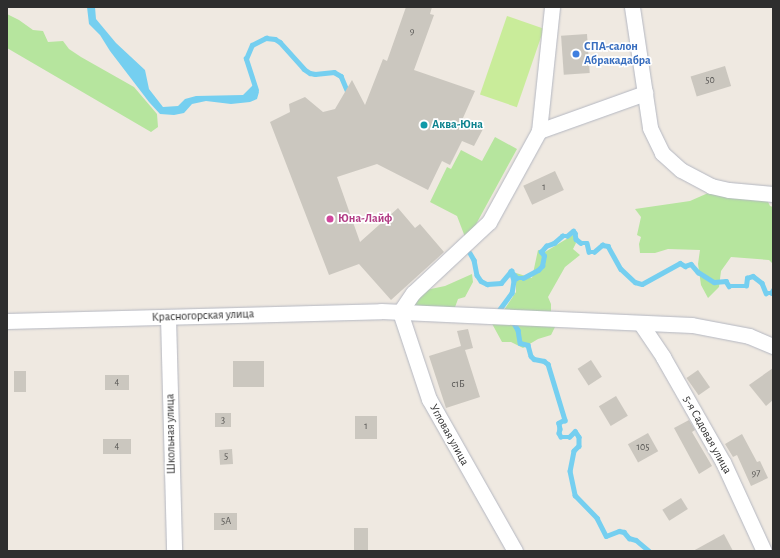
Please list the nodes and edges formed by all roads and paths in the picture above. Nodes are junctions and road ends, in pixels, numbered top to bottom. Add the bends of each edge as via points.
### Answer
1 (552, 7) edge
2 (632, 7) edge
3 (645, 93) junction
4 (539, 131) junction
5 (773, 194) edge
6 (400, 312) junction
7 (168, 317) junction
8 (7, 321) edge
9 (641, 324) junction
10 (773, 346) edge
11 (174, 551) edge
12 (514, 551) edge
13 (764, 551) edge

1 - 4 street
2 - 3 street
3 - 4 street
3 - 5 street via 650,128 662,153 681,170 711,186
4 - 6 street via 489,222 413,293
6 - 7 street, Красногорская улица via 327,311
6 - 9 street, Красногорская улица
6 - 12 street, Угловая улица via 429,399
7 - 8 street, Красногорская улица
7 - 11 street, Школьная улица
9 - 10 street, Красногорская улица via 692,325 749,336
9 - 13 street, 5-я Садовая улица via 720,455

